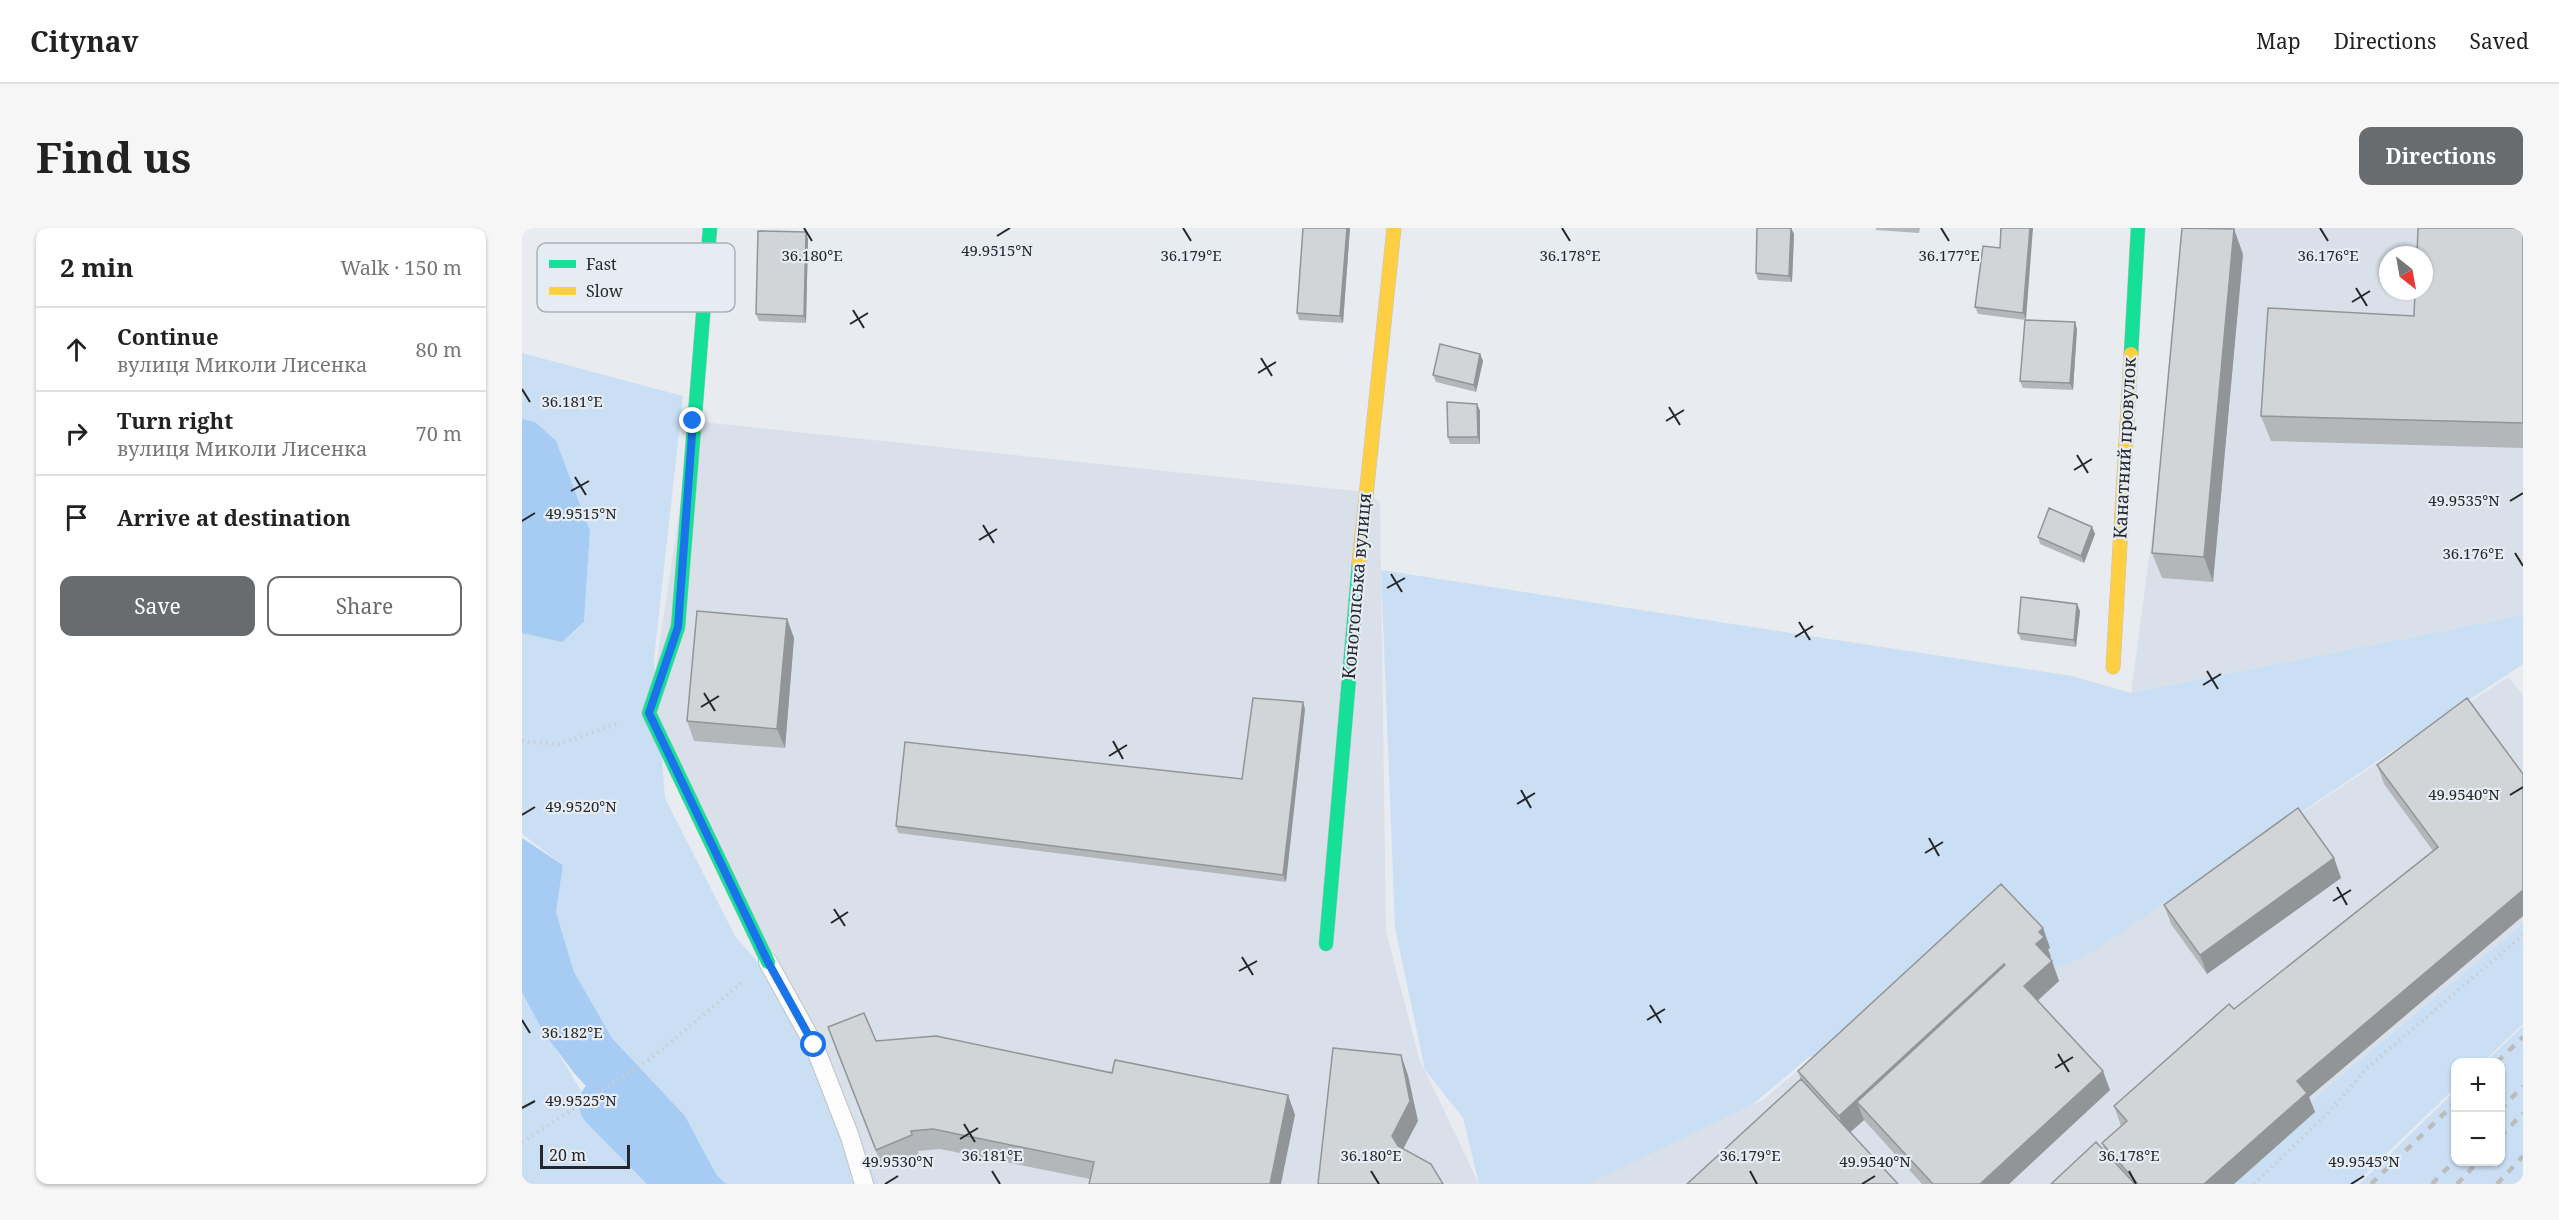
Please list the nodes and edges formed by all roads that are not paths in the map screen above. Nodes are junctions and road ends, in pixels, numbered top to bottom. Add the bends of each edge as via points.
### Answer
1 (710, 228) edge
2 (1394, 228) edge
3 (2138, 228) edge
4 (709, 243) edge
5 (703, 312) edge
6 (2113, 668) dead end
7 (1326, 944) dead end
8 (768, 962) joint
9 (864, 1184) edge

1 - 4 street
2 - 7 street, Конотопська вулиця via 1365,492
3 - 6 street, Канатний провулок
5 - 8 street via 678,627 649,713
8 - 9 lane via 814,1045

